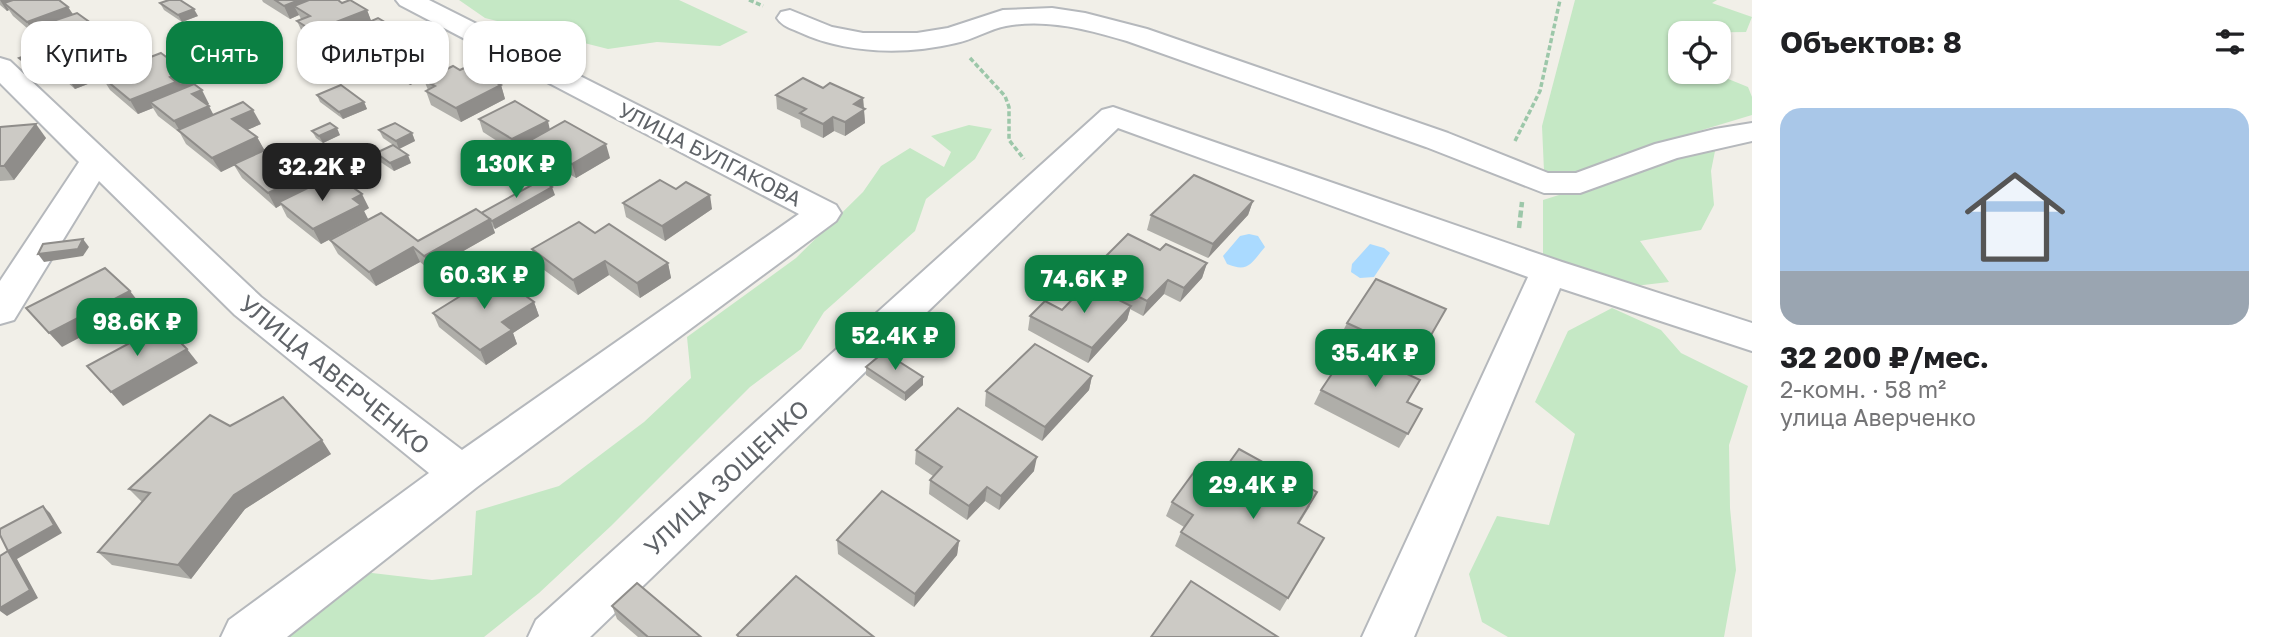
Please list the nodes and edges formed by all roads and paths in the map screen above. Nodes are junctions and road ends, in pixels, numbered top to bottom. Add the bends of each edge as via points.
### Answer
1 (409, 0) edge
2 (1560, 0) edge
3 (790, 18) dead end
4 (953, 36) junction
5 (0, 67) edge
6 (1752, 132) edge
7 (97, 159) junction
8 (1512, 171) junction
9 (1049, 176) junction
10 (1530, 264) junction
11 (0, 311) edge
12 (1752, 337) edge
13 (461, 474) junction
14 (247, 637) edge
15 (554, 637) edge
16 (1388, 637) edge

1 - 13 street, УЛИЦА БУЛГАКОВА via 824,213
2 - 8 path via 1541,91 1508,152
3 - 4 street via 825,34 863,41
4 - 8 street via 1003,18 1052,16 1085,21 1437,140
4 - 9 path via 1005,96 1009,140 1022,157
5 - 7 street, УЛИЦА АВЕРЧЕНКО
6 - 8 street via 1665,151 1580,183 1544,183
7 - 11 street
7 - 13 street, УЛИЦА АВЕРЧЕНКО via 248,306
8 - 10 path via 1522,202 1519,226
9 - 10 street, УЛИЦА ЗОЩЕНКО via 1113,116
9 - 15 street, УЛИЦА ЗОЩЕНКО
10 - 12 street
10 - 16 street
13 - 14 street

